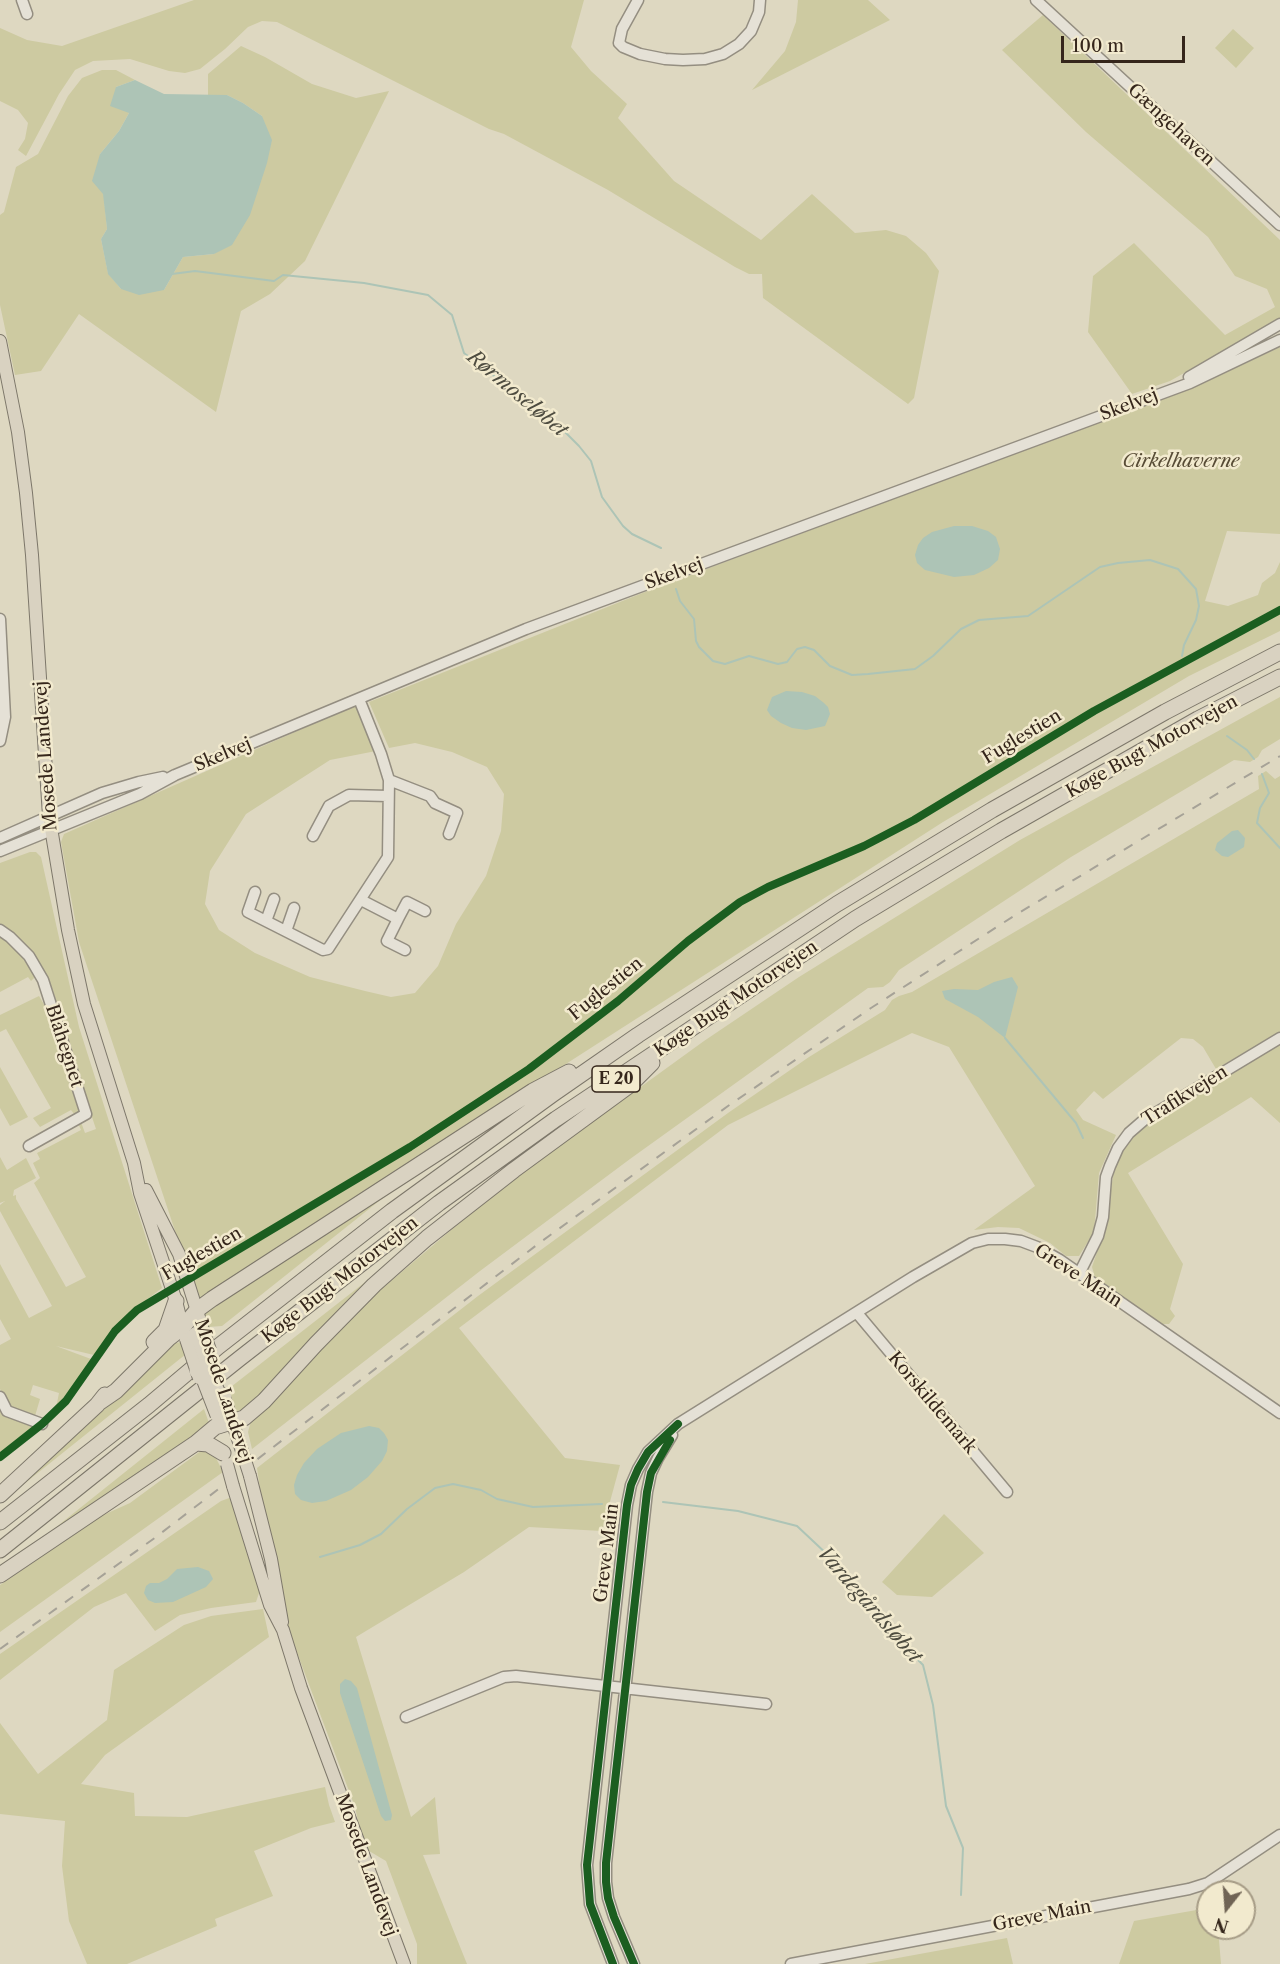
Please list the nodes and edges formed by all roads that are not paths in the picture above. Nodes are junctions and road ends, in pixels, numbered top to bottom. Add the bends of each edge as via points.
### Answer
1 (21, 0) edge
2 (638, 0) edge
3 (760, 0) edge
4 (1036, 0) edge
5 (27, 14) dead end
6 (1280, 225) edge
7 (1280, 324) edge
8 (1280, 340) edge
9 (0, 341) edge
10 (1177, 387) junction
11 (0, 627) edge
12 (1280, 652) edge
13 (1280, 677) edge
14 (359, 699) junction
15 (0, 741) edge
16 (175, 775) junction
17 (389, 780) junction
18 (388, 796) junction
19 (49, 816) junction
20 (51, 829) junction
21 (449, 834) dead end
22 (313, 836) dead end
23 (0, 838) edge
24 (0, 851) edge
25 (255, 892) dead end
26 (274, 899) dead end
27 (361, 900) junction
28 (294, 908) dead end
29 (425, 911) dead end
30 (398, 919) junction
31 (266, 921) junction
32 (0, 930) edge
33 (286, 931) junction
34 (405, 950) dead end
35 (638, 1035) junction
36 (1280, 1038) edge
37 (675, 1040) junction
38 (29, 1146) dead end
39 (134, 1163) junction
40 (1079, 1274) junction
41 (176, 1300) junction
42 (195, 1304) junction
43 (857, 1313) junction
44 (192, 1333) junction
45 (197, 1371) joint
46 (0, 1397) edge
47 (100, 1402) junction
48 (1280, 1413) edge
49 (222, 1415) junction
50 (42, 1424) dead end
51 (678, 1424) junction
52 (196, 1443) junction
53 (225, 1459) junction
54 (1006, 1492) dead end
55 (0, 1495) edge
56 (0, 1522) edge
57 (0, 1550) edge
58 (0, 1575) edge
59 (283, 1630) junction
60 (606, 1686) junction
61 (625, 1688) junction
62 (766, 1704) dead end
63 (406, 1717) dead end
64 (1280, 1835) edge
65 (404, 1964) edge
66 (613, 1964) edge
67 (634, 1964) edge
68 (791, 1964) edge

1 - 5 street
2 - 3 street via 622,29 622,47 640,54 683,60 723,54 739,44 751,30
4 - 6 street, Gængehaven
7 - 10 street, Skelvej
8 - 10 street, Skelvej
9 - 19 main road, Mosede Landevej via 26,493
10 - 14 street, Skelvej via 526,629
11 - 15 street via 5,717
12 - 35 highway, Køge Bugt Motorvejen / E 20 via 992,810 837,904
13 - 37 highway, Køge Bugt Motorvejen / E 20 via 1198,719 855,919
14 - 16 street, Skelvej
14 - 17 street
16 - 19 street, Skelvej via 102,794
16 - 20 street, Skelvej via 140,794
17 - 18 street
17 - 21 street via 430,796 435,803 457,813
18 - 22 street via 349,795 329,806
18 - 27 street via 388,857
19 - 20 main road, Mosede Landevej
19 - 23 street, Skelvej
20 - 24 street, Skelvej
20 - 39 main road, Mosede Landevej via 84,1004
25 - 31 street via 248,912
26 - 31 street
27 - 30 street
27 - 33 street via 328,949
28 - 33 street
29 - 30 street via 407,902
30 - 34 street via 387,941
31 - 33 street
32 - 38 street, Blåhegnet via 29,956 44,980 86,1114
35 - 42 highway via 533,1091 212,1299
35 - 56 highway, Køge Bugt Motorvejen / E 20 via 392,1211
36 - 40 street, Trafikvejen via 1144,1120 1129,1133 1106,1177 1098,1236
37 - 49 highway via 630,1085 427,1238 374,1285 244,1418
37 - 57 highway, Køge Bugt Motorvejen / E 20 via 439,1203
39 - 41 main road, Mosede Landevej via 140,1193
39 - 42 main road, Mosede Landevej via 179,1254
40 - 43 street, Greve Main via 1037,1247 988,1239 972,1243
40 - 48 street, Greve Main
41 - 44 main road, Mosede Landevej
41 - 47 highway via 166,1330
42 - 44 highway
43 - 51 street, Greve Main
43 - 54 street, Korskildemark
44 - 45 main road, Mosede Landevej, bridge
44 - 47 highway via 170,1338
44 - 49 highway, bridge via 200,1341
45 - 49 highway, bridge
46 - 50 street via 7,1411
47 - 55 highway
49 - 52 highway
49 - 53 main road, Mosede Landevej
49 - 59 main road, Mosede Landevej, bridge via 250,1476 271,1559
51 - 60 street, Greve Main via 648,1452 631,1485
51 - 61 street, Greve Main via 651,1473 647,1492
52 - 53 highway via 208,1444
52 - 58 highway
53 - 59 main road, Mosede Landevej, bridge via 270,1605
59 - 65 main road, Mosede Landevej
60 - 61 street
60 - 63 street via 504,1677
60 - 66 street, Greve Main via 587,1884 590,1904
61 - 62 street
61 - 67 street, Greve Main via 606,1882 614,1917
64 - 68 street, Greve Main via 1208,1883 1189,1889

